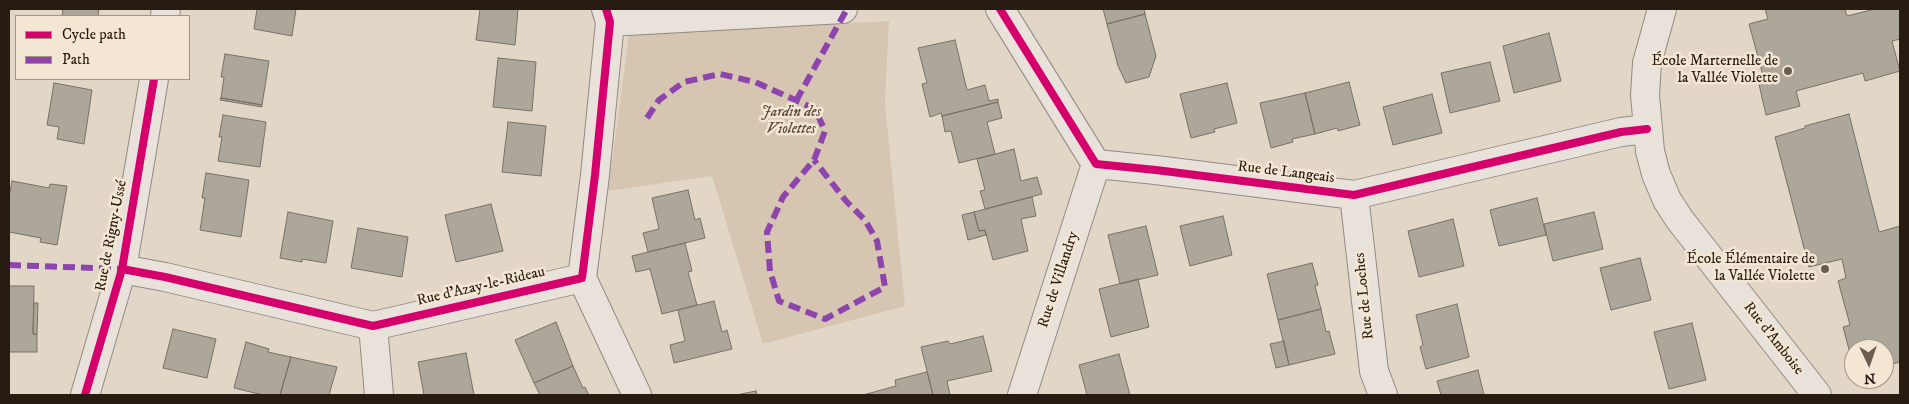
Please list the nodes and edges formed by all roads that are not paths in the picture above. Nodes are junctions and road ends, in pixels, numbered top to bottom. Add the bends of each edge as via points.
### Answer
1 (842, 9) edge
2 (1000, 9) edge
3 (1662, 9) edge
4 (608, 15) edge
5 (154, 80) edge
6 (1647, 129) junction
7 (1096, 164) junction
8 (1354, 195) junction
9 (122, 269) junction
10 (582, 278) junction
11 (373, 326) junction
12 (85, 395) edge
13 (379, 395) edge
14 (637, 395) edge
15 (1022, 395) edge
16 (1383, 395) edge
17 (1817, 395) edge

1 - 4 street
2 - 7 street
3 - 6 street, Rue d'Amboise via 1647,63 1644,95
4 - 10 street via 595,175
5 - 9 street, Rue de Rigny-Ussé
6 - 8 street, Rue de Langeais via 1621,132
6 - 17 street, Rue d'Amboise via 1656,174 1667,200
7 - 8 street, Rue de Langeais
7 - 15 street, Rue de Villandry
8 - 16 street, Rue de Loches via 1374,371
9 - 11 street, Rue d'Azay-le-Rideau
9 - 12 street, Rue de Rigny-Ussé
10 - 11 street, Rue d'Azay-le-Rideau
10 - 14 street
11 - 13 street

